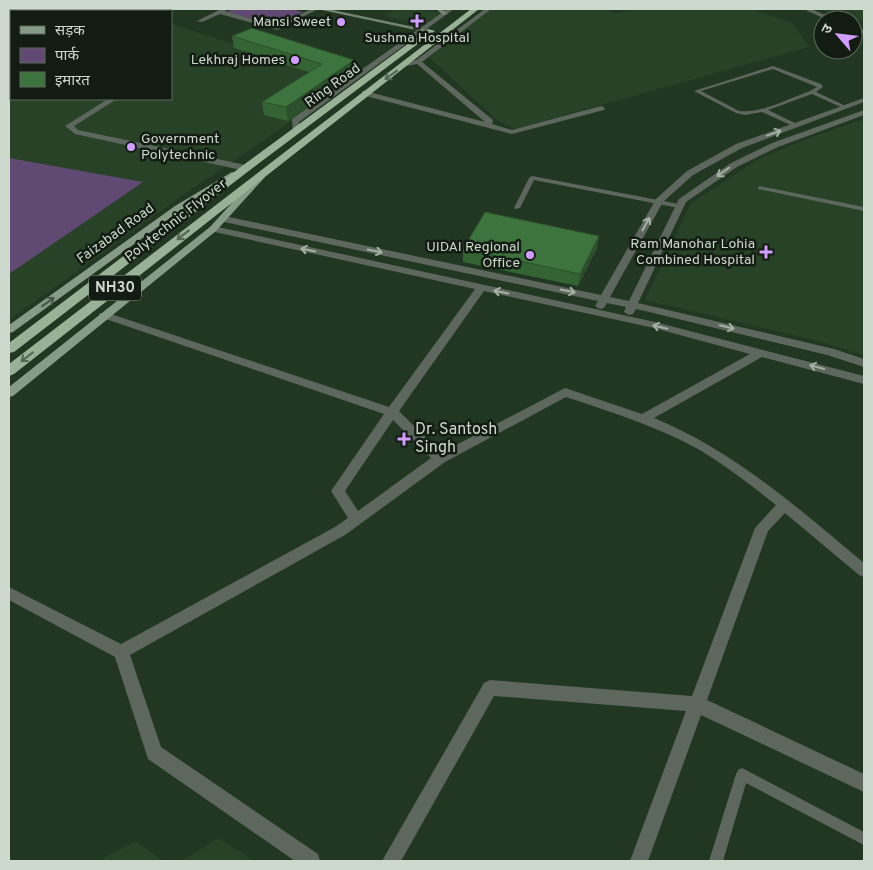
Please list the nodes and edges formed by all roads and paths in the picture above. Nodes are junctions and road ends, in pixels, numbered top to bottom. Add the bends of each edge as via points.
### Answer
1 (315, 9) edge
2 (320, 9) edge
3 (451, 9) edge
4 (461, 9) edge
5 (475, 9) edge
6 (488, 9) edge
7 (615, 9) edge
8 (624, 9) edge
9 (222, 10) edge
10 (442, 11) edge
11 (200, 21) dead end
12 (427, 31) junction
13 (443, 34) junction
14 (454, 36) junction
15 (418, 62) junction
16 (406, 64) junction
17 (812, 92) junction
18 (365, 93) junction
19 (111, 100) edge
20 (864, 100) edge
21 (844, 106) junction
22 (600, 108) dead end
23 (762, 110) junction
24 (864, 112) edge
25 (486, 125) junction
26 (794, 125) junction
27 (246, 168) junction
28 (268, 169) junction
29 (760, 188) dead end
30 (658, 201) junction
31 (680, 206) junction
32 (517, 208) dead end
33 (864, 210) edge
34 (224, 219) junction
35 (213, 229) junction
36 (340, 243) junction
37 (648, 243) junction
38 (330, 255) junction
39 (481, 288) junction
40 (604, 299) junction
41 (632, 305) junction
42 (596, 312) junction
43 (104, 315) junction
44 (626, 319) junction
45 (9, 330) edge
46 (9, 349) edge
47 (760, 353) junction
48 (864, 363) edge
49 (9, 371) edge
50 (864, 380) edge
51 (9, 392) edge
52 (392, 412) junction
53 (643, 419) junction
54 (440, 458) junction
55 (784, 505) junction
56 (356, 519) junction
57 (864, 570) edge
58 (9, 594) edge
59 (121, 652) junction
60 (697, 704) junction
61 (864, 783) edge
62 (864, 839) edge
63 (311, 861) edge
64 (391, 861) edge
65 (639, 861) edge
66 (716, 861) edge

1 - 9 street via 276,28
2 - 12 street
3 - 10 street
4 - 12 highway, Ring Road / NH30
5 - 13 highway, NH30
6 - 14 street
7 - 8 lane
9 - 11 street
10 - 12 street
12 - 27 highway, Ring Road / NH30
13 - 14 highway
13 - 16 highway, NH30
14 - 15 street
15 - 16 street
15 - 25 street via 490,122
16 -> 18 highway, NH30
17 - 21 lane
17 - 23 lane
17 - 23 lane via 819,85 773,67 697,91 738,112
18 - 25 street
18 - 28 highway, NH30
19 - 27 street via 68,126 75,132
20 - 21 street
21 - 26 street
22 - 25 street via 512,132
23 - 26 lane
24 -> 31 street via 734,164 682,201
30 -> 26 street via 690,173 739,146
45 -> 27 main road, Faizabad Road via 178,208
27 - 46 highway, Polytechnic Flyover / NH30
28 - 34 main road
28 -> 49 highway, Polytechnic Flyover / NH30
29 - 33 lane
30 - 31 lane
30 - 32 lane via 532,178
37 -> 30 street
31 - 37 street
34 - 35 main road
34 - 36 street
38 -> 35 street
35 - 43 main road
36 - 38 street
36 -> 40 street
37 - 40 street
37 - 41 street
38 - 39 street
42 -> 39 street
39 - 52 street
40 - 41 street
40 - 42 street
41 - 44 street
41 -> 48 street
42 - 44 street
43 - 51 main road
43 - 52 street
47 -> 44 street
50 -> 47 street
47 - 53 street
52 - 54 street
52 - 56 street via 338,490
53 - 54 street via 565,392
53 - 55 street via 719,456
54 - 56 street
55 - 57 street
55 - 60 street via 762,528
56 - 59 street via 340,531
58 - 59 street
59 - 63 street via 154,753
60 - 61 street
60 - 64 street via 490,688
60 - 65 street
62 - 66 lane via 742,774

